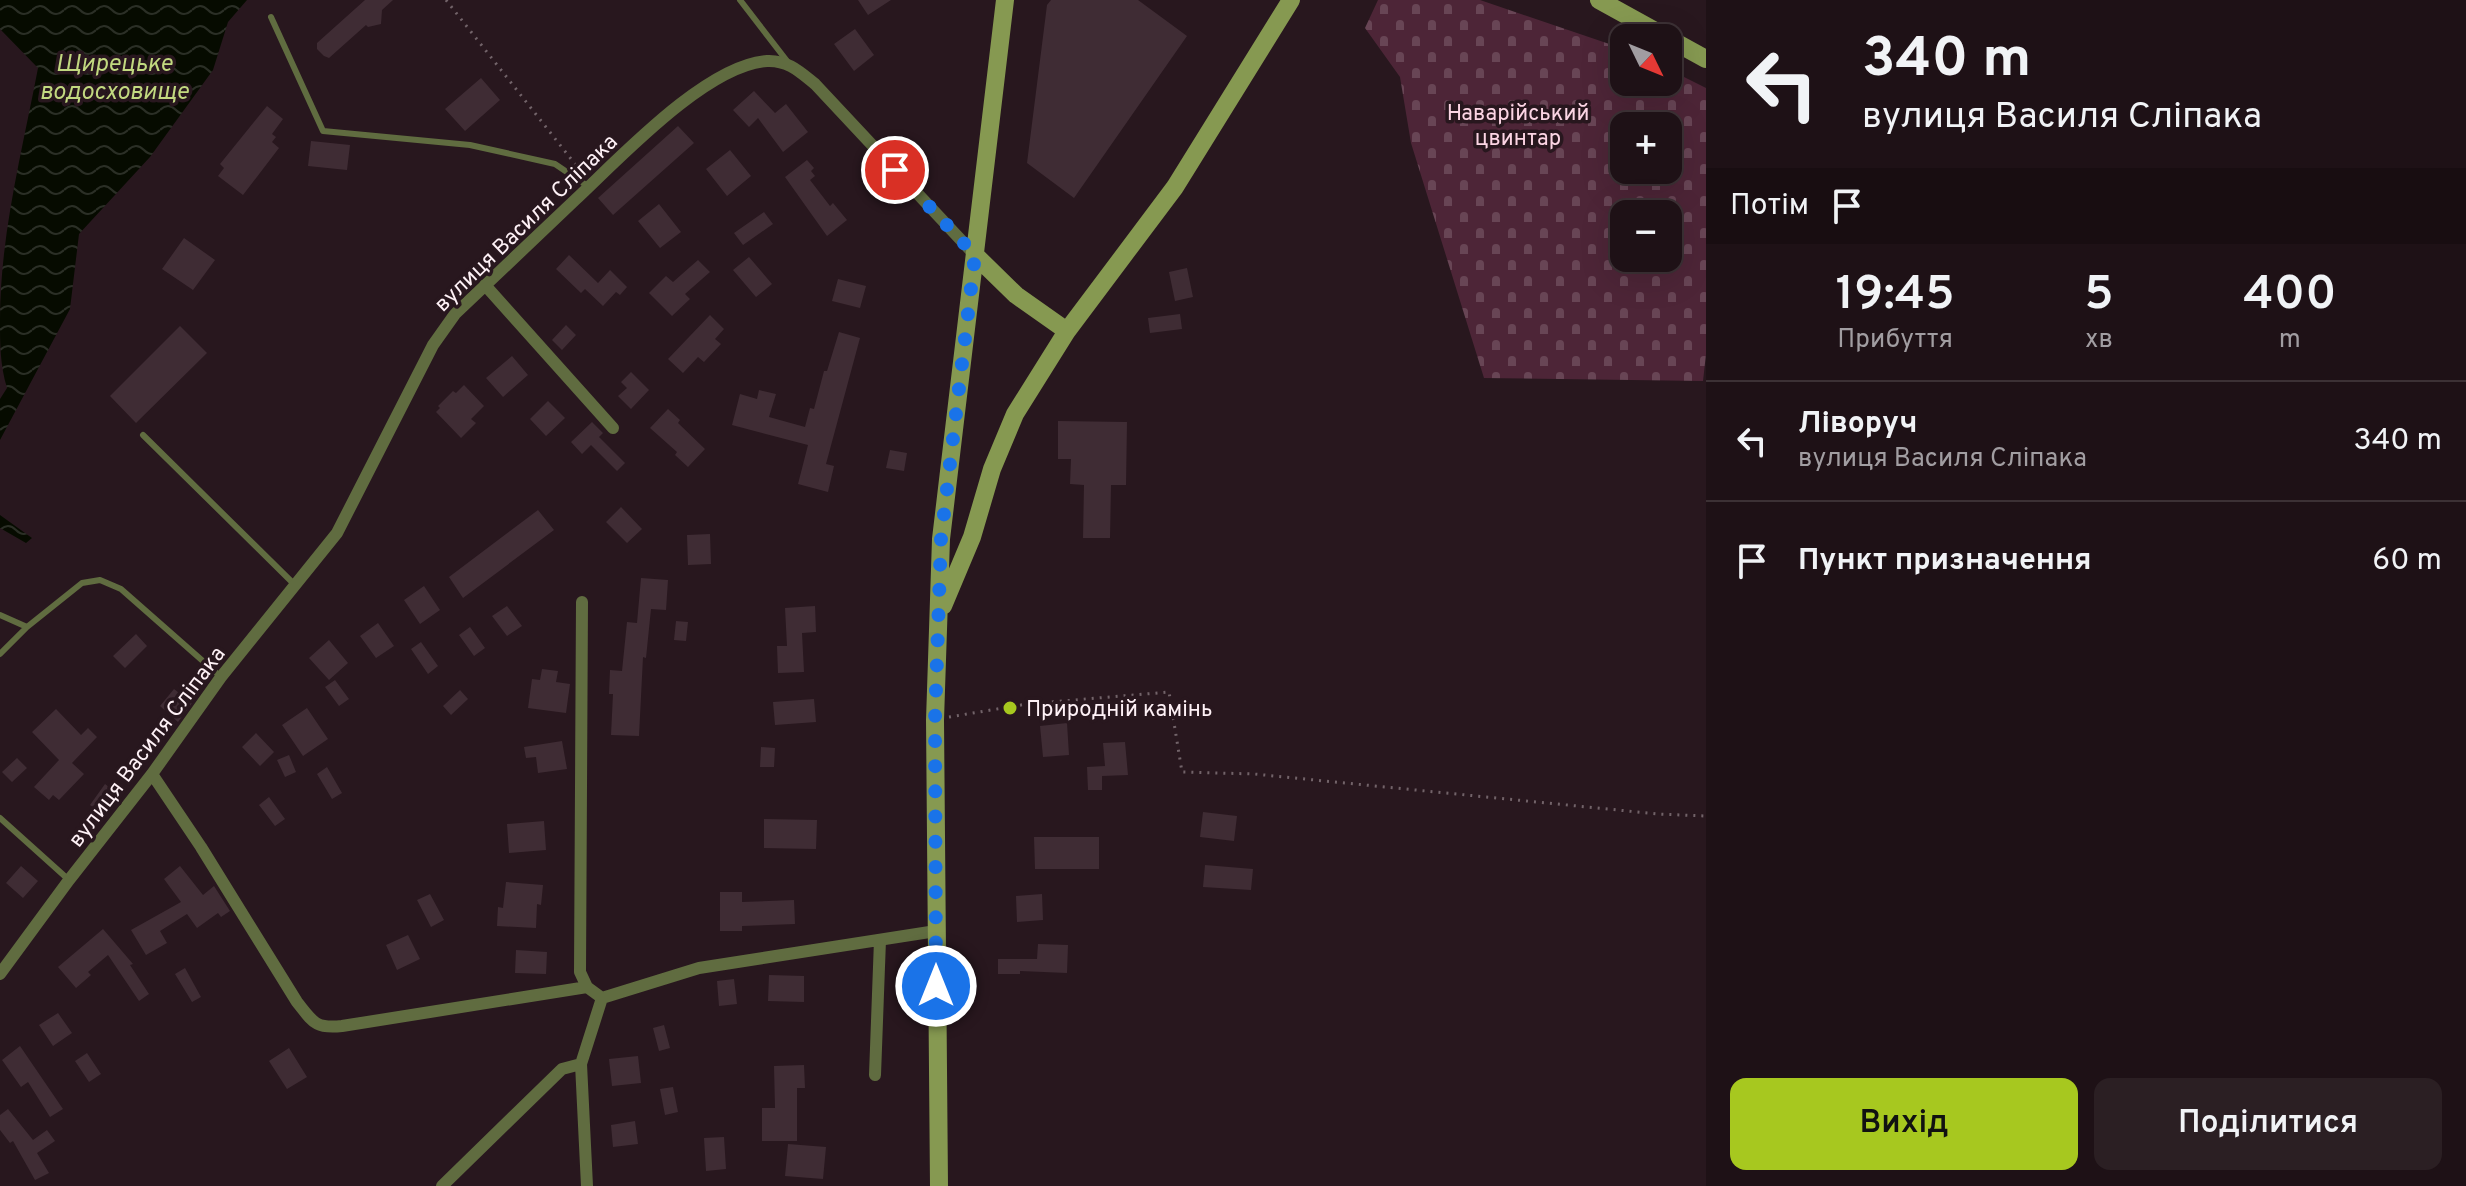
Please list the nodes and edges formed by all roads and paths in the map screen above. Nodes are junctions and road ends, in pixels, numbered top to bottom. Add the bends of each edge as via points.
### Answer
1 (446, 0) edge
2 (740, 0) edge
3 (1005, 0) edge
4 (1291, 0) edge
5 (1599, 0) edge
6 (271, 17) dead end
7 (1706, 59) edge
8 (789, 64) junction
9 (589, 187) junction
10 (975, 255) junction
11 (485, 285) junction
12 (1067, 331) junction
13 (613, 428) dead end
14 (143, 435) dead end
15 (296, 586) junction
16 (582, 602) dead end
17 (0, 615) edge
18 (938, 620) junction
19 (27, 627) junction
20 (0, 654) edge
21 (221, 677) junction
22 (935, 720) junction
23 (152, 774) junction
24 (1706, 816) edge
25 (0, 818) edge
26 (69, 880) junction
27 (936, 931) junction
28 (880, 940) junction
29 (0, 974) edge
30 (587, 987) junction
31 (602, 998) junction
32 (581, 1064) junction
33 (875, 1075) dead end
34 (442, 1186) edge
35 (587, 1186) edge
36 (939, 1186) edge

1 - 9 path
2 - 8 lane
3 - 10 main road
4 - 12 main road via 1175,187
5 - 7 main road
6 - 9 lane via 323,131 470,145 555,164
8 - 9 street, вулиця Василя Сліпака via 747,65 713,83 657,121
8 - 10 street via 815,84
9 - 11 street, вулиця Василя Сліпака
10 - 12 main road via 1016,295
10 - 18 main road via 941,539
11 - 13 street
11 - 15 street, вулиця Василя Сліпака via 433,345 337,533
12 - 18 main road via 1015,414
14 - 15 lane
15 - 21 street, вулиця Василя Сліпака
16 - 30 street via 580,972
17 - 19 lane
18 - 22 main road
19 - 20 lane
19 - 21 lane via 82,583 100,580 121,589
21 - 23 street, вулиця Василя Сліпака
22 - 24 path via 1027,704 1169,692 1182,772 1254,774
22 - 27 main road
23 - 26 street, вулиця Василя Сліпака
23 - 30 street via 297,1002 317,1025 342,1026
25 - 26 lane
26 - 29 street, вулиця Василя Сліпака
27 - 28 street
27 - 36 main road
28 - 31 street via 699,968
28 - 33 street
30 - 31 street
31 - 32 street
32 - 34 street via 562,1069
32 - 35 street

